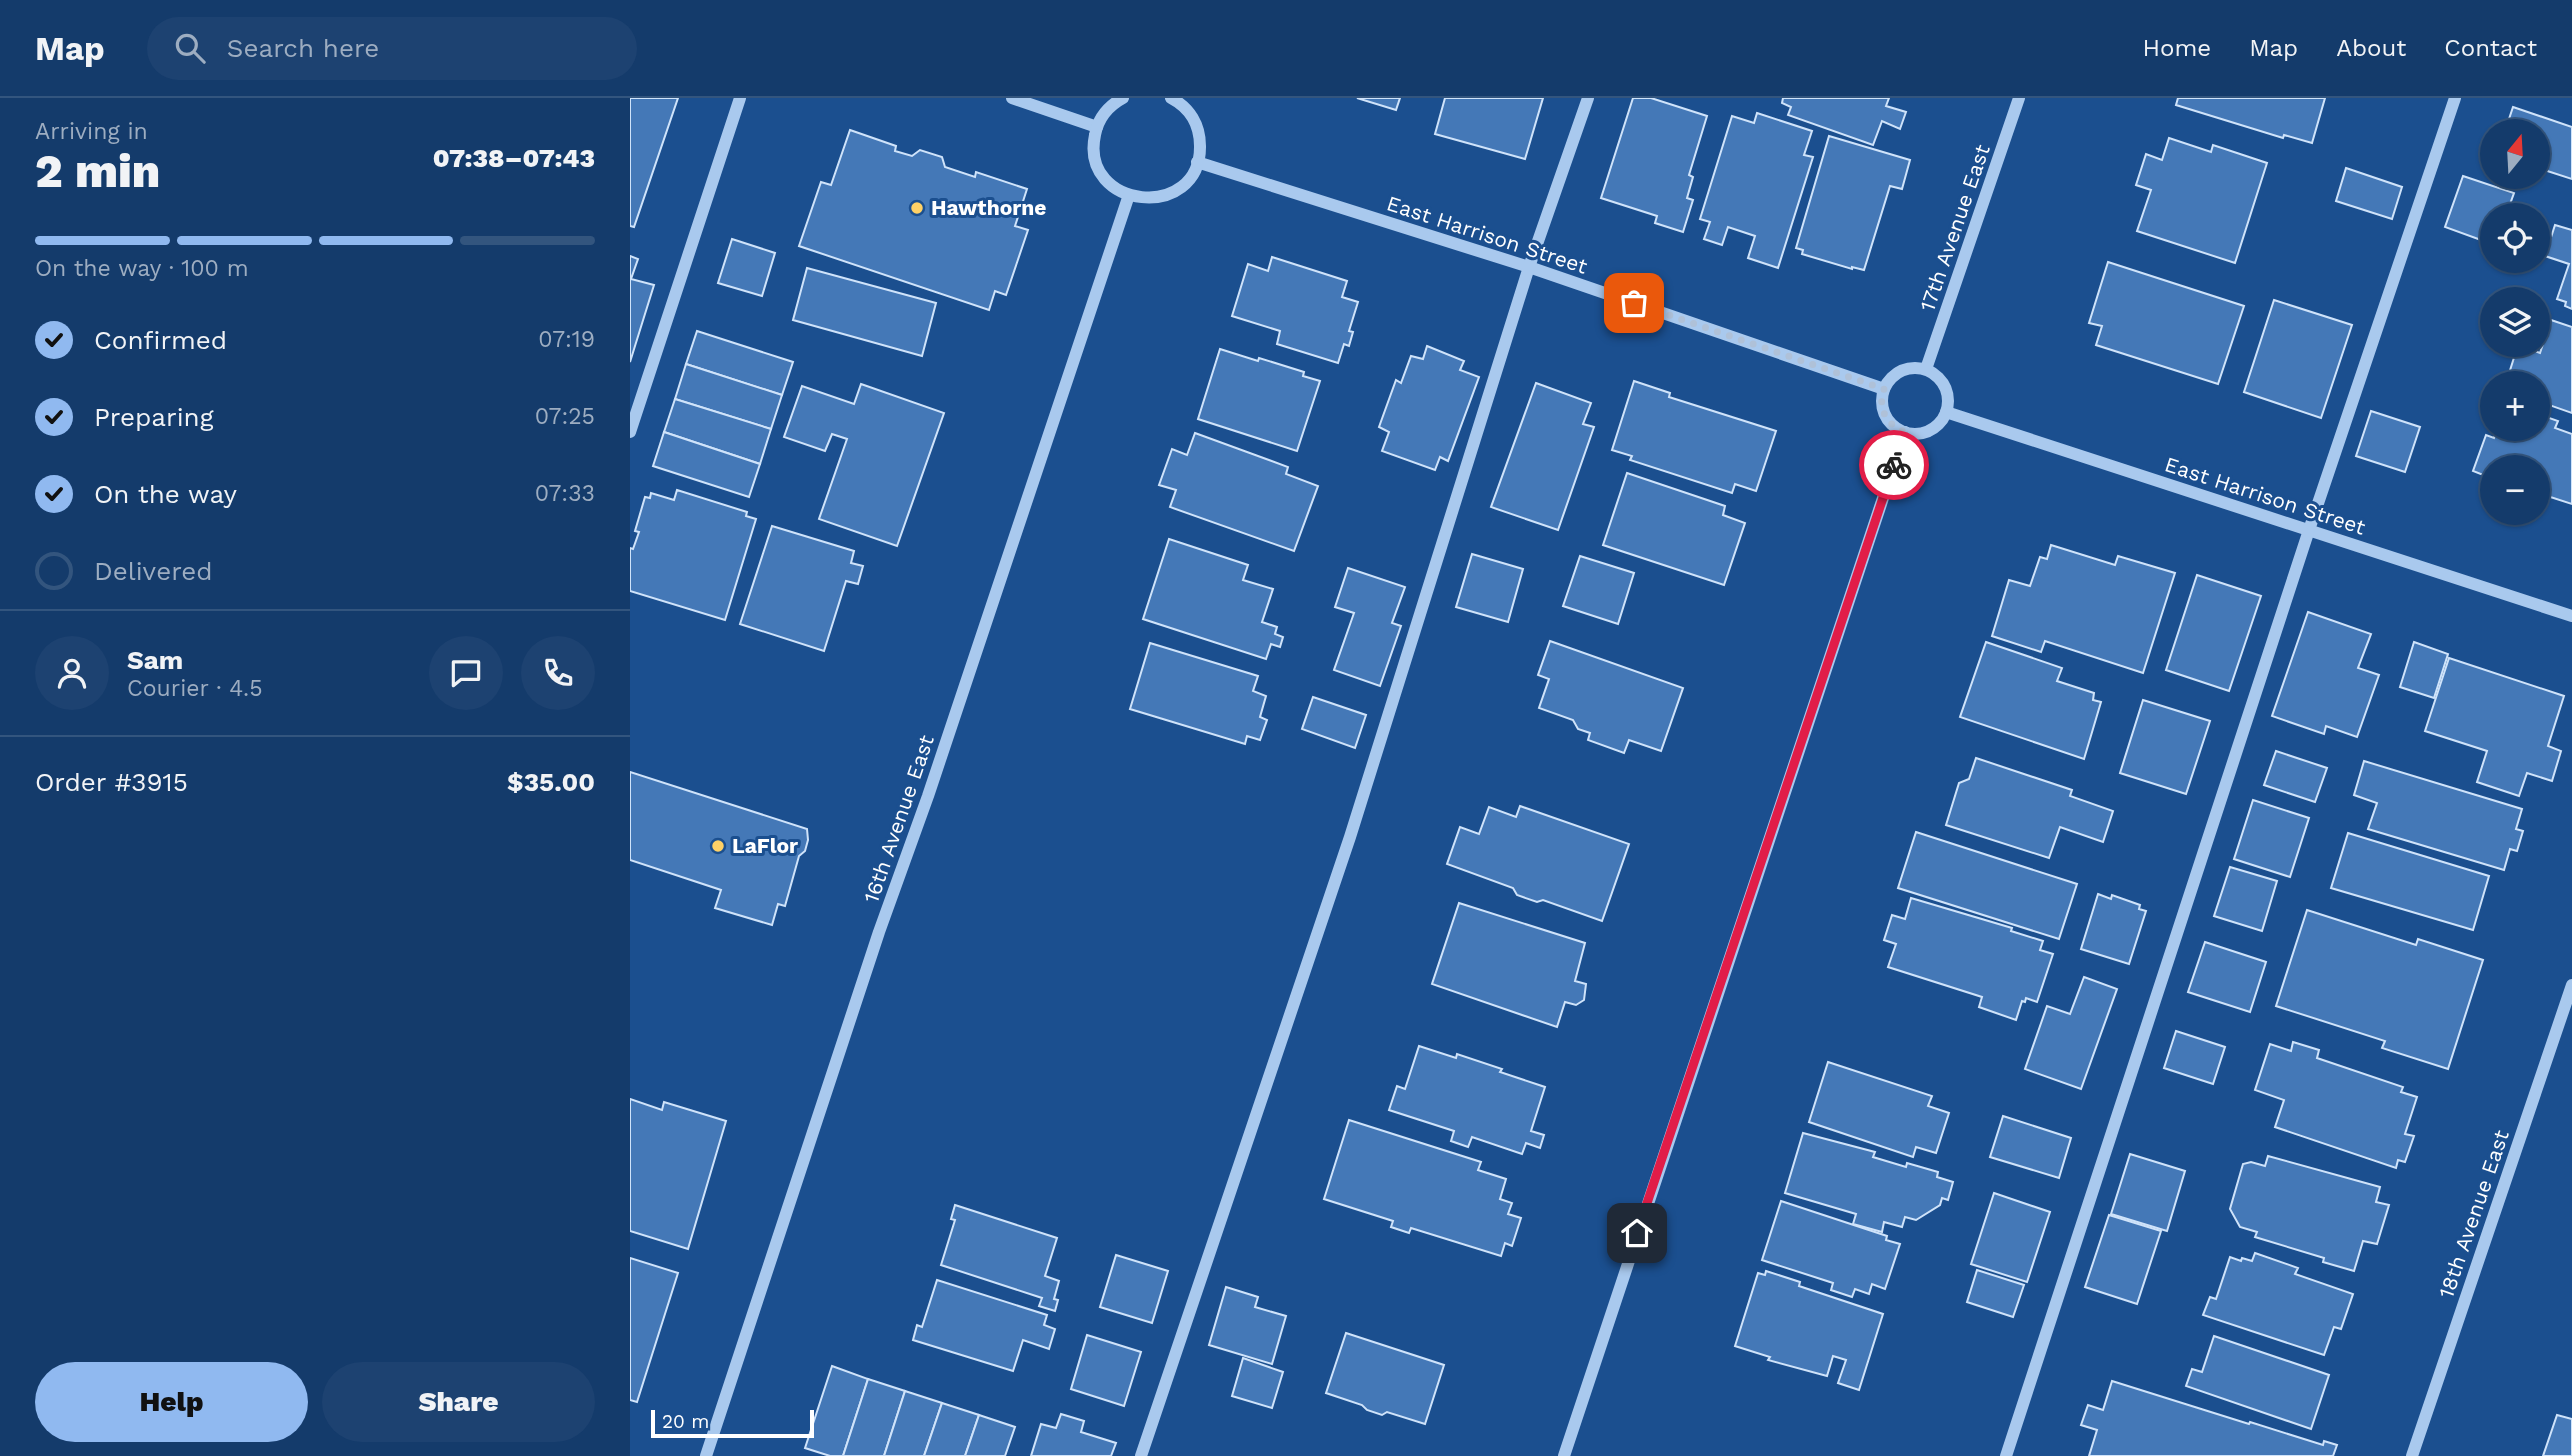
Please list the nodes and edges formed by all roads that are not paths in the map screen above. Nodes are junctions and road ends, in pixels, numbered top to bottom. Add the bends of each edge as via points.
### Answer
1 (740, 98) edge
2 (1012, 98) edge
3 (1123, 98) edge
4 (1171, 98) edge
5 (1588, 98) edge
6 (2019, 98) edge
7 (2455, 98) edge
8 (1097, 127) junction
9 (1197, 162) junction
10 (1129, 195) junction
11 (1529, 267) junction
12 (1926, 369) junction
13 (1884, 389) junction
14 (1946, 412) junction
15 (630, 432) edge
16 (1905, 432) junction
17 (2309, 530) junction
18 (2572, 616) edge
19 (2572, 985) edge
20 (706, 1456) edge
21 (1141, 1456) edge
22 (1564, 1456) edge
23 (2006, 1456) edge
24 (2413, 1456) edge

1 - 15 street
2 - 8 street
3 - 8 street via 1105,111
4 - 9 street via 1195,121 1200,137
5 - 11 street
6 - 12 street, 17th Avenue East
7 - 17 street
8 - 10 street via 1093,144 1096,162 1104,178
9 - 10 street via 1183,185 1168,195 1151,199
9 - 11 street, East Harrison Street
10 - 20 street, 16th Avenue East
11 - 13 street, East Harrison Street
11 - 21 street via 1350,838
12 - 13 street via 1899,371
12 - 14 street via 1947,390
13 - 16 street via 1885,417
14 - 16 street via 1931,430
14 - 17 street, East Harrison Street
16 - 22 street
17 - 18 street, East Harrison Street
17 - 23 street
19 - 24 street, 18th Avenue East

